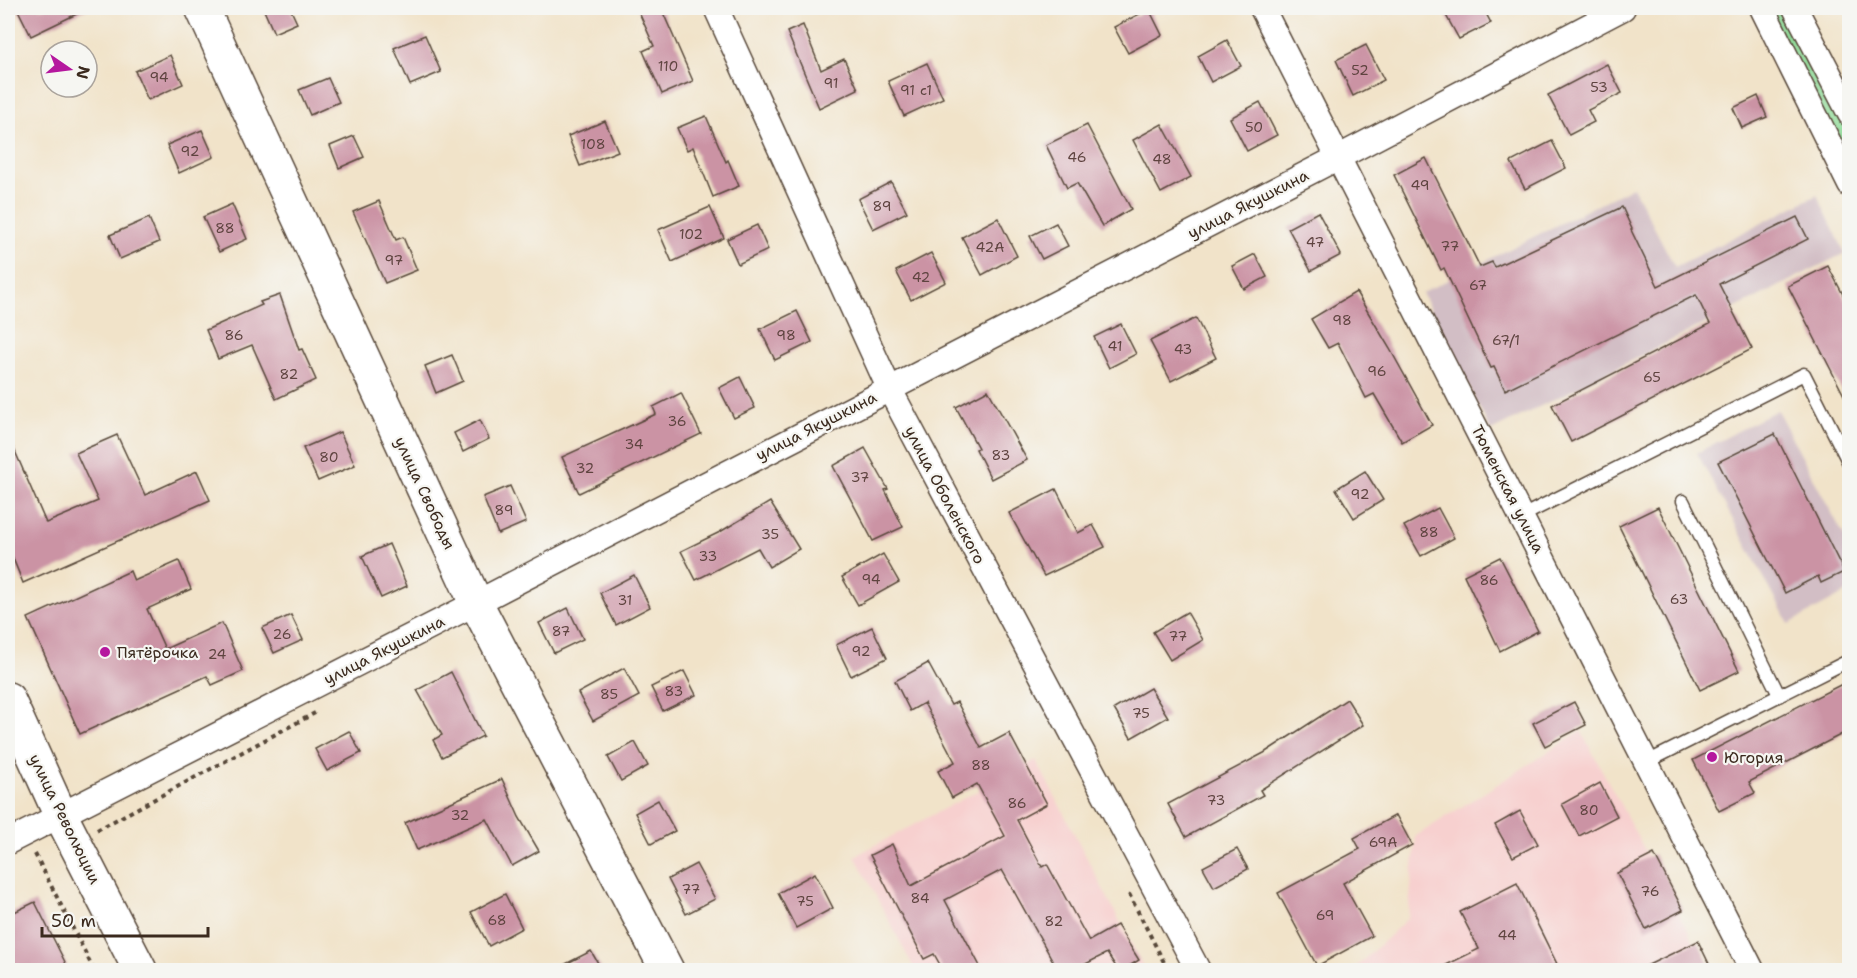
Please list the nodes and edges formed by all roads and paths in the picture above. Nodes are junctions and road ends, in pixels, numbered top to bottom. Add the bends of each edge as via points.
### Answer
1 (202, 8) edge
2 (716, 8) edge
3 (1262, 8) edge
4 (1623, 8) edge
5 (1762, 8) edge
6 (1795, 8) edge
7 (1850, 114) edge
8 (1339, 157) junction
9 (1850, 186) edge
10 (889, 388) junction
11 (1850, 465) edge
12 (1683, 501) dead end
13 (1522, 516) junction
14 (476, 603) junction
15 (1850, 660) edge
16 (1779, 695) junction
17 (8, 699) edge
18 (317, 712) dead end
19 (1647, 762) junction
20 (68, 828) junction
21 (16, 837) edge
22 (94, 970) edge
23 (140, 970) edge
24 (667, 970) edge
25 (1198, 970) edge
26 (1752, 970) edge

1 - 14 street, улица Свободы
2 - 10 street, улица Оболенского
3 - 8 street, Тюменская улица
4 - 8 street, улица Якушкина
5 - 9 street
6 - 7 street
8 - 10 street, улица Якушкина
8 - 13 street, Тюменская улица
10 - 14 street, улица Якушкина
10 - 25 street, улица Оболенского
11 - 13 lane via 1804,374
12 - 16 lane
13 - 19 street, Тюменская улица
14 - 20 street, улица Якушкина
14 - 24 street, улица Свободы
15 - 16 lane
16 - 19 lane
17 - 20 street, улица Революции
18 - 20 path
19 - 26 street, Тюменская улица
20 - 21 street, улица Якушкина
20 - 23 street, улица Революции
21 - 22 path

